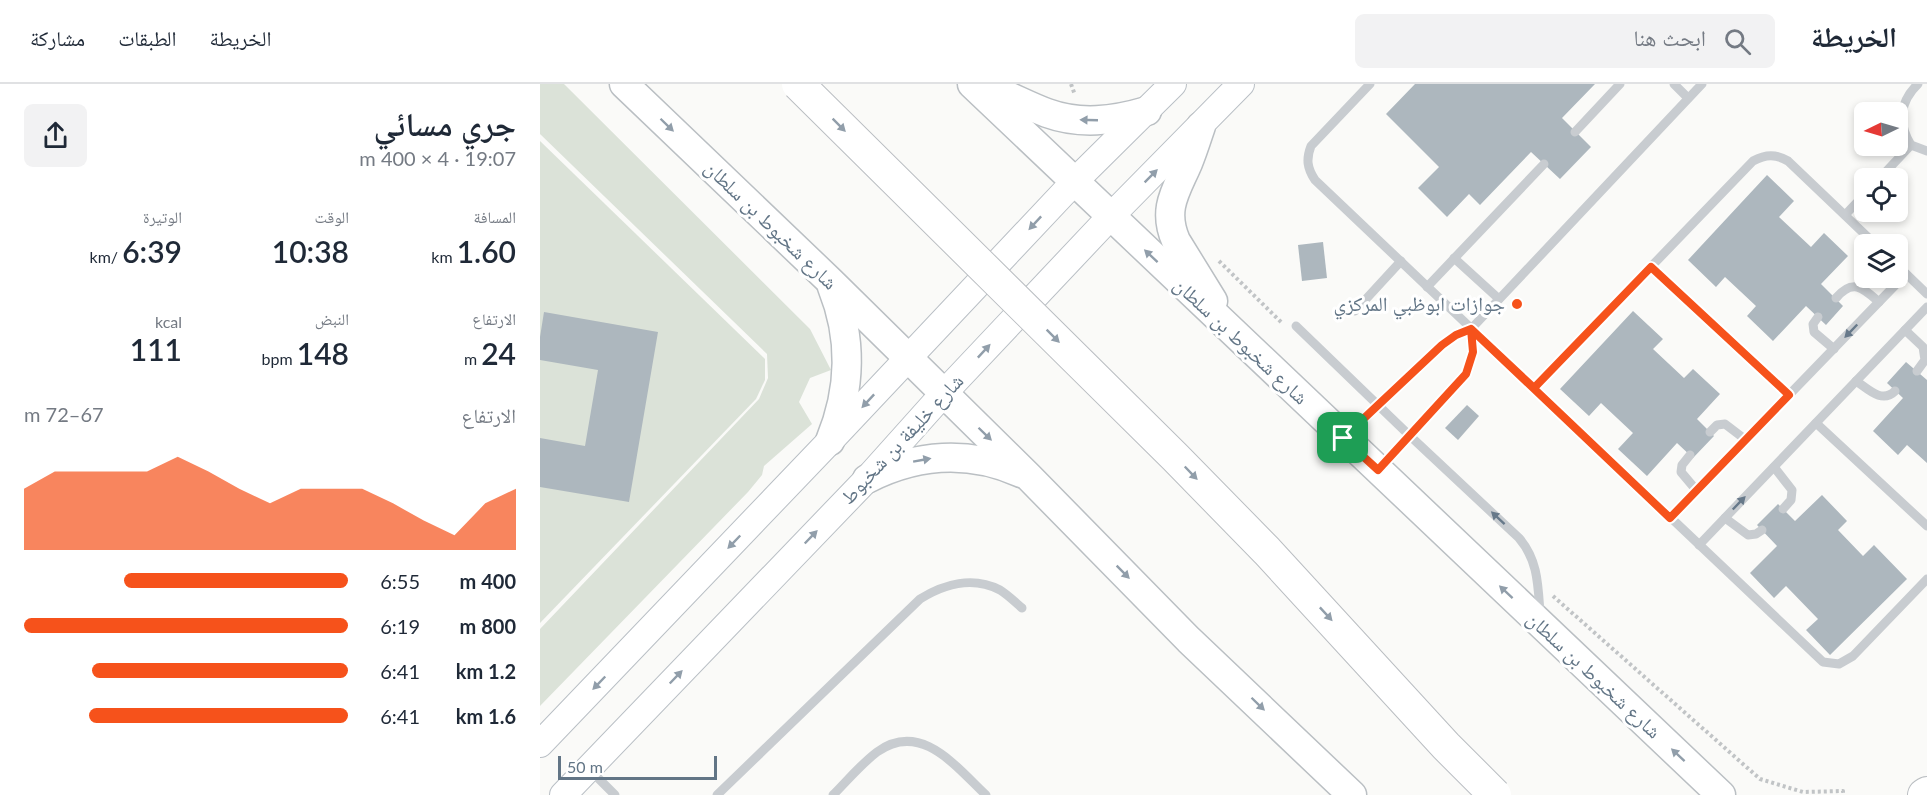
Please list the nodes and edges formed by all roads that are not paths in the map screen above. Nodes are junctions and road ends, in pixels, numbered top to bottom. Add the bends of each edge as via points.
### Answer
1 (624, 84) edge
2 (798, 84) edge
3 (973, 84) edge
4 (1173, 84) edge
5 (1241, 84) edge
6 (1370, 84) edge
7 (1620, 84) edge
8 (1674, 84) edge
9 (1702, 84) edge
10 (1917, 84) edge
11 (1688, 98) junction
12 (1147, 111) junction
13 (1201, 126) junction
14 (1575, 132) dead end
15 (1911, 145) junction
16 (1927, 151) edge
17 (1544, 164) dead end
18 (1889, 168) edge
19 (1075, 181) junction
20 (1854, 206) edge
21 (1845, 215) junction
22 (1110, 217) junction
23 (1865, 234) edge
24 (1454, 258) junction
25 (1401, 261) junction
26 (1651, 267) junction
27 (1908, 276) edge
28 (831, 282) junction
29 (1427, 287) junction
30 (1893, 288) edge
31 (1927, 294) edge
32 (1836, 298) dead end
33 (1499, 299) junction
34 (1879, 303) junction
35 (1927, 307) edge
36 (1355, 311) dead end
37 (1818, 317) dead end
38 (1296, 326) dead end
39 (1471, 329) junction
40 (1905, 330) junction
41 (1239, 339) junction
42 (1834, 349) junction
43 (908, 358) junction
44 (1917, 371) dead end
45 (1856, 381) junction
46 (1534, 388) junction
47 (1896, 391) dead end
48 (944, 393) junction
49 (1789, 395) junction
50 (1378, 405) junction
51 (1816, 423) junction
52 (1710, 432) dead end
53 (1409, 435) junction
54 (1343, 438) junction
55 (1746, 440) junction
56 (830, 441) junction
57 (1690, 455) dead end
58 (1774, 467) junction
59 (1378, 470) junction
60 (1028, 476) junction
61 (867, 479) junction
62 (1697, 491) junction
63 (1783, 509) dead end
64 (1670, 518) junction
65 (1725, 518) junction
66 (1927, 526) edge
67 (1762, 530) dead end
68 (1698, 545) junction
69 (1927, 579) edge
70 (1022, 608) dead end
71 (1541, 625) junction
72 (540, 744) edge
73 (588, 768) junction
74 (563, 795) edge
75 (615, 795) edge
76 (717, 795) edge
77 (833, 795) edge
78 (986, 795) edge
79 (1352, 795) edge
80 (1495, 795) edge
81 (1721, 795) edge

1 -> 28 main road, شارع شخبوط بن سلطان
2 -> 80 highway, bridge via 1191,472
12 -> 3 main road via 1102,121 1068,119
3 - 19 main road, شارع شخبوط بن سلطان
4 - 12 main road
5 - 13 main road, شارع خليفة بن شخبوط
6 - 25 lane via 1311,146 1308,163 1315,180
7 - 14 lane
8 - 11 lane
9 - 11 lane
10 - 15 lane via 1901,114
11 - 33 lane
12 - 19 main road
22 -> 13 main road, شارع خليفة بن شخبوط
13 - 41 main road via 1173,196 1171,224 1176,241 1226,326
15 - 16 lane
15 - 18 lane
17 - 24 lane
19 - 22 main road, شارع شخبوط بن سلطان
19 -> 43 main road
20 - 21 lane
21 - 23 lane
21 - 26 lane via 1788,161 1780,156 1761,157
41 -> 22 main road, شارع شخبوط بن سلطان
48 -> 22 main road, شارع خليفة بن شخبوط
24 - 29 lane
24 - 33 lane
25 - 29 lane
25 - 36 lane
26 - 46 lane
26 - 49 lane
27 - 31 lane
28 - 43 main road, شارع شخبوط بن سلطان
28 - 56 main road via 843,321 848,361 843,402
29 - 39 lane
30 - 34 lane
32 - 34 lane via 1846,288 1857,287
33 - 39 lane
34 -> 42 lane
35 - 40 lane
37 - 42 lane via 1813,324 1814,332
38 - 50 lane
39 - 46 lane
39 - 50 lane via 1442,345
39 - 53 lane via 1473,352 1466,374
40 - 44 lane via 1923,347 1925,360
40 - 45 lane
41 - 54 main road, شارع شخبوط بن سلطان
42 - 49 lane
43 - 48 main road, شارع شخبوط بن سلطان
43 -> 56 main road
45 - 47 lane via 1881,396
45 - 51 lane
46 - 64 lane
48 -> 60 main road, شارع شخبوط بن سلطان
48 - 61 main road, شارع خليفة بن شخبوط
49 - 55 lane
50 - 53 lane
50 - 54 lane
51 - 58 lane
51 - 66 lane
52 - 55 lane via 1725,424
53 - 59 lane
71 -> 53 lane via 1536,568 1527,547
54 - 59 main road, شارع شخبوط بن سلطان
55 - 62 lane
56 -> 72 main road
57 - 62 lane via 1681,472
58 - 63 lane via 1792,490 1791,500
65 -> 58 lane
71 -> 59 main road, شارع شخبوط بن سلطان
61 -> 60 main road via 897,465 945,457 979,459
60 -> 79 main road, شارع شخبوط بن سلطان via 1189,640
73 -> 61 main road, شارع خليفة بن شخبوط
62 - 64 lane
64 - 68 lane
65 - 67 lane via 1748,535
65 - 68 lane
68 - 69 lane via 1817,657 1831,664 1853,656
70 - 76 lane via 984,584 950,584 934,590 920,599
81 -> 71 main road, شارع شخبوط بن سلطان
73 - 74 main road, شارع خليفة بن شخبوط
73 - 75 lane
77 - 78 lane via 886,746 915,741 941,753

